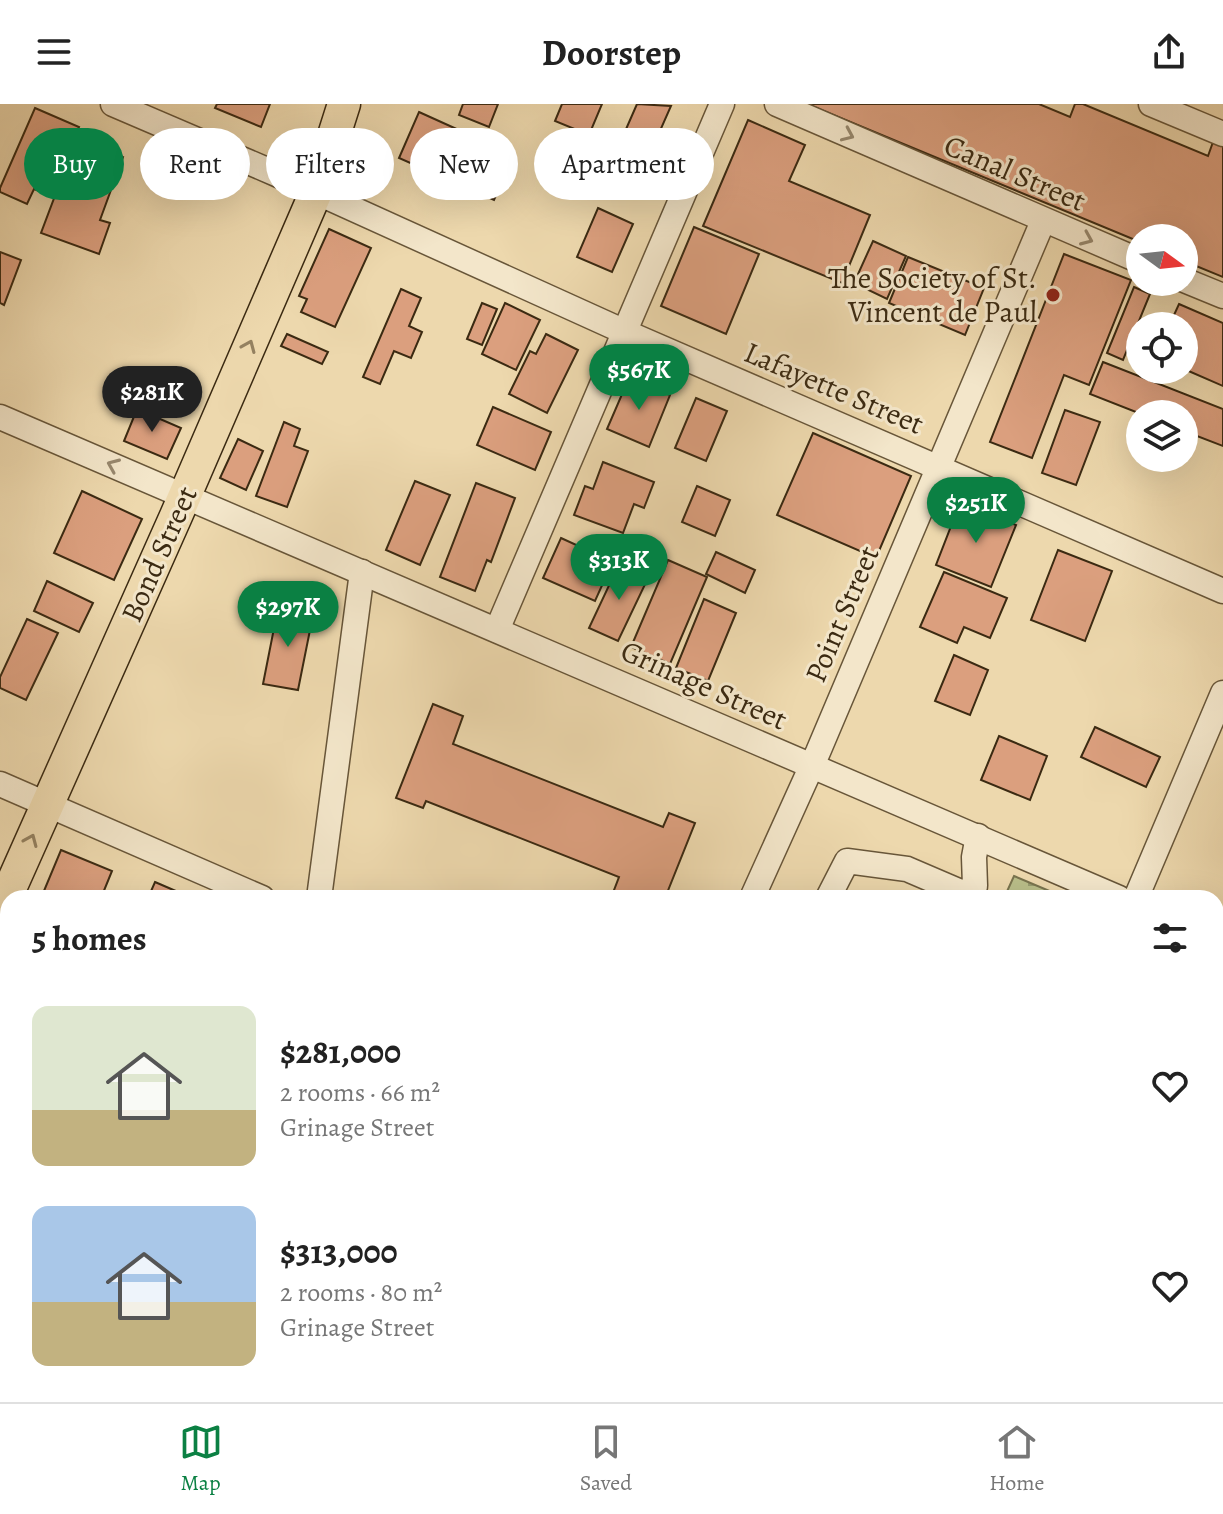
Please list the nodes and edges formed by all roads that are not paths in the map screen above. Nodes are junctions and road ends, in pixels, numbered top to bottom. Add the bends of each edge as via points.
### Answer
1 (113, 104) edge
2 (344, 104) edge
3 (722, 104) edge
4 (777, 104) edge
5 (1151, 104) edge
6 (336, 128) edge
7 (1223, 134) edge
8 (266, 170) edge
9 (313, 200) edge
10 (334, 200) edge
11 (1043, 221) junction
12 (1126, 255) edge
13 (1198, 286) edge
14 (1223, 296) edge
15 (625, 332) junction
16 (0, 417) edge
17 (938, 468) junction
18 (185, 496) junction
19 (362, 572) junction
20 (1223, 591) edge
21 (497, 630) junction
22 (1223, 693) edge
23 (811, 767) junction
24 (0, 784) edge
25 (46, 804) junction
26 (978, 836) junction
27 (9, 890) edge
28 (244, 890) edge
29 (320, 890) edge
30 (756, 890) edge
31 (832, 890) edge
32 (956, 890) edge
33 (968, 890) edge
34 (1101, 890) edge
35 (1139, 890) edge

1 - 8 street, Lafayette Street
2 - 6 main road, Bond Street
3 - 15 street
4 -> 11 street, Canal Street
5 - 7 street
18 -> 9 main road, Bond Street
10 - 15 street, Lafayette Street
11 -> 12 street, Canal Street
11 - 17 street, Point Street
13 - 14 street
15 - 17 street, Lafayette Street
15 - 21 street
18 -> 16 street, Grinage Street
17 - 20 street, Lafayette Street
17 - 23 street, Point Street
18 - 19 street, Grinage Street
18 - 25 main road, Bond Street
19 - 21 street, Grinage Street
19 - 29 street
21 - 23 street, Grinage Street
22 - 35 street
23 - 26 street, Grinage Street
23 - 30 street, Point Street
24 - 25 street
27 -> 25 main road, Bond Street
25 - 28 street
26 - 33 street via 975,886
26 - 34 street, Grinage Street
31 - 32 street via 847,861 907,869

